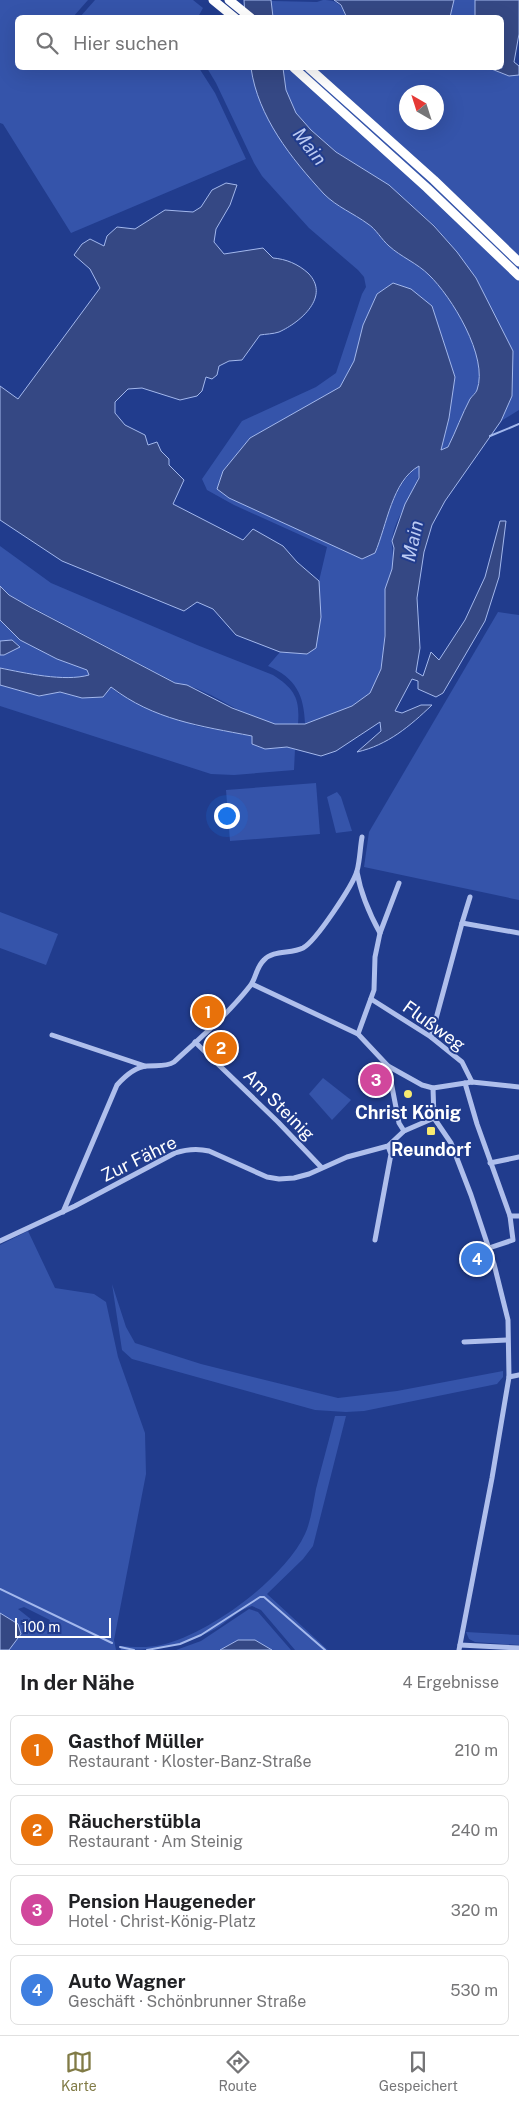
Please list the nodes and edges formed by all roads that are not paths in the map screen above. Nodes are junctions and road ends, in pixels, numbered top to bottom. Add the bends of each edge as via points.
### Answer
1 (213, 0) edge
2 (229, 0) edge
3 (231, 15) edge
4 (247, 15) edge
5 (296, 70) edge
6 (310, 70) edge
7 (519, 262) edge
8 (519, 276) edge
9 (362, 837) dead end
10 (357, 872) junction
11 (399, 883) dead end
12 (470, 897) dead end
13 (462, 923) junction
14 (380, 933) junction
15 (519, 933) edge
16 (252, 984) junction
17 (371, 999) junction
18 (358, 1034) junction
19 (52, 1035) dead end
20 (431, 1038) junction
21 (195, 1042) junction
22 (146, 1066) junction
23 (388, 1066) junction
24 (468, 1083) junction
25 (519, 1087) edge
26 (433, 1088) junction
27 (434, 1118) junction
28 (404, 1131) junction
29 (388, 1146) junction
30 (519, 1157) edge
31 (490, 1164) junction
32 (321, 1167) junction
33 (63, 1212) junction
34 (510, 1216) junction
35 (519, 1216) edge
36 (375, 1240) dead end
37 (0, 1241) edge
38 (489, 1248) junction
39 (508, 1340) junction
40 (464, 1342) dead end
41 (519, 1375) edge
42 (509, 1376) junction
43 (459, 1647) edge
44 (519, 1648) edge

1 - 3 highway
2 - 4 highway
5 - 8 highway
6 - 7 highway via 434,180
9 - 10 street
10 - 14 street via 368,911
10 - 16 street via 344,896 308,945 298,951 265,958
11 - 14 street
12 - 13 street
13 - 15 street
13 - 20 street
14 - 17 street
16 - 18 street
16 - 21 street
17 - 18 street
17 - 20 street, Flußweg
18 - 23 street
19 - 22 street
20 - 24 street, Flußweg via 462,1062
21 - 22 street via 170,1064
21 - 32 street, Am Steinig
22 - 33 street via 129,1074 117,1085
23 - 26 street
23 - 28 street via 399,1123
24 - 25 street
24 - 26 street
24 - 31 street, Flußweg
26 - 27 street
27 - 28 street, Zur Fähre
27 - 38 street via 450,1143
28 - 29 street, Zur Fähre
29 - 32 street, Zur Fähre
29 - 36 street via 391,1154
30 - 31 street
31 - 34 street, Flußweg
32 - 33 street, Zur Fähre via 309,1174 280,1179 249,1170 209,1151 187,1149
33 - 37 street, Zur Fähre
34 - 35 street
34 - 38 street, Flußweg via 513,1240
38 - 39 street via 508,1320
39 - 40 street
39 - 42 street
41 - 42 street
42 - 43 street
43 - 44 street

